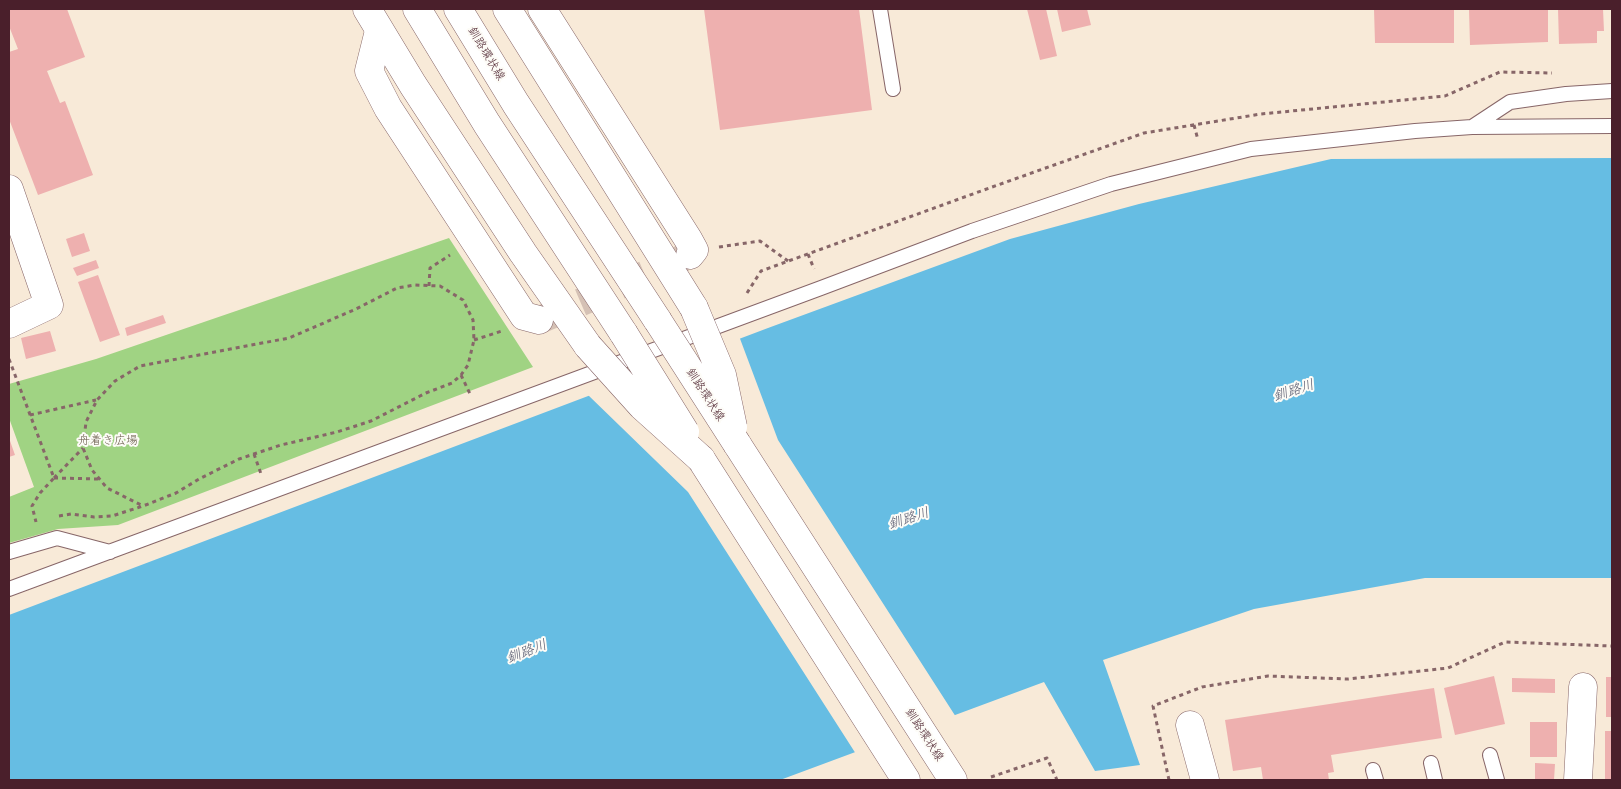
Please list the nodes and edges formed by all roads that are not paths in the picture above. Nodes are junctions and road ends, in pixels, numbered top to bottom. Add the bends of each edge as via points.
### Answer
1 (417, 9) edge
2 (458, 9) edge
3 (507, 9) edge
4 (542, 9) edge
5 (880, 9) edge
6 (373, 20) edge
7 (893, 89) dead end
8 (1612, 91) edge
9 (1612, 126) edge
10 (1472, 127) junction
11 (9, 189) edge
12 (692, 252) road end
13 (539, 320) dead end
14 (9, 324) edge
15 (737, 444) junction
16 (701, 459) junction
17 (9, 552) edge
18 (110, 552) junction
19 (9, 589) edge
20 (1583, 687) dead end
21 (1190, 725) dead end
22 (1490, 755) dead end
23 (1431, 763) dead end
24 (906, 780) edge
25 (953, 780) edge
26 (1205, 780) edge
27 (1435, 780) edge
28 (1497, 780) edge
29 (1578, 780) edge

1 - 16 street, bridge
2 - 15 street, 釧路環状線, bridge
3 - 15 street, bridge via 694,308 722,375
4 - 12 street
5 - 7 lane
6 - 13 street via 368,71 388,108 524,316
6 - 16 street, bridge via 523,253 588,346 642,406
8 - 10 lane via 1510,102
9 - 10 lane
10 - 18 lane via 1251,149 1111,184 972,231
11 - 14 street via 49,305
15 - 25 street, 釧路環状線
16 - 24 street
17 - 18 lane via 57,538
18 - 19 lane
20 - 29 street
21 - 26 street
22 - 28 lane
23 - 27 lane

